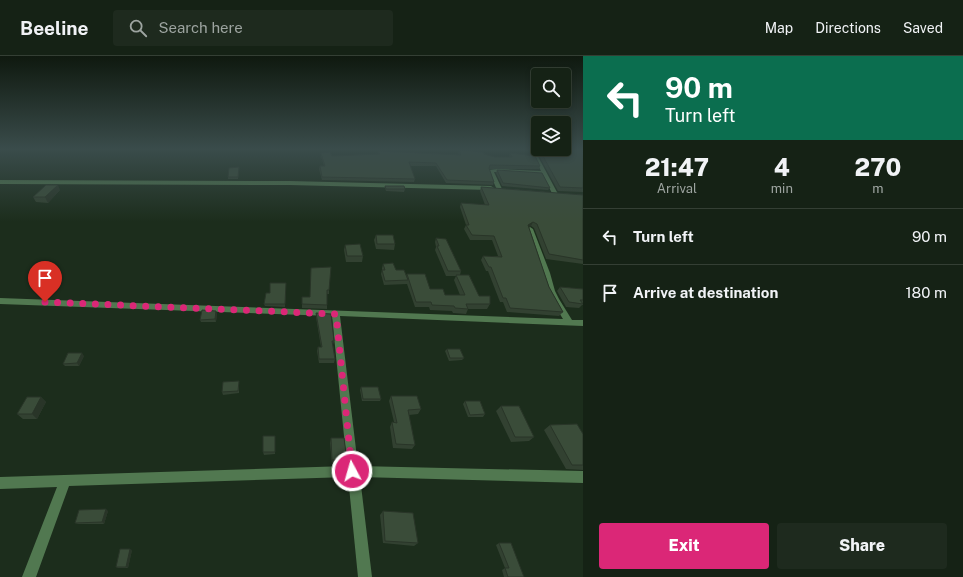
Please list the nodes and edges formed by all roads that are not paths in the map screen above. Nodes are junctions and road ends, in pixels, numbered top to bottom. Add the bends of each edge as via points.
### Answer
1 (492, 173) edge
2 (544, 173) edge
3 (0, 182) edge
4 (499, 189) junction
5 (506, 190) edge
6 (548, 193) edge
7 (555, 194) junction
8 (562, 194) edge
9 (530, 229) edge
10 (0, 301) edge
11 (336, 314) junction
12 (570, 323) junction
13 (583, 323) edge
14 (352, 471) junction
15 (583, 477) edge
16 (65, 481) junction
17 (0, 483) edge
18 (29, 577) edge
19 (365, 577) edge

1 - 4 street
2 - 7 street
3 - 4 street via 290,183
4 - 5 street
6 - 7 street
7 - 8 street
9 - 12 street via 551,291
10 - 11 street
11 - 12 street
11 - 14 street
12 - 13 street
14 - 15 street
14 - 16 street
14 - 19 street
16 - 17 street
16 - 18 street

